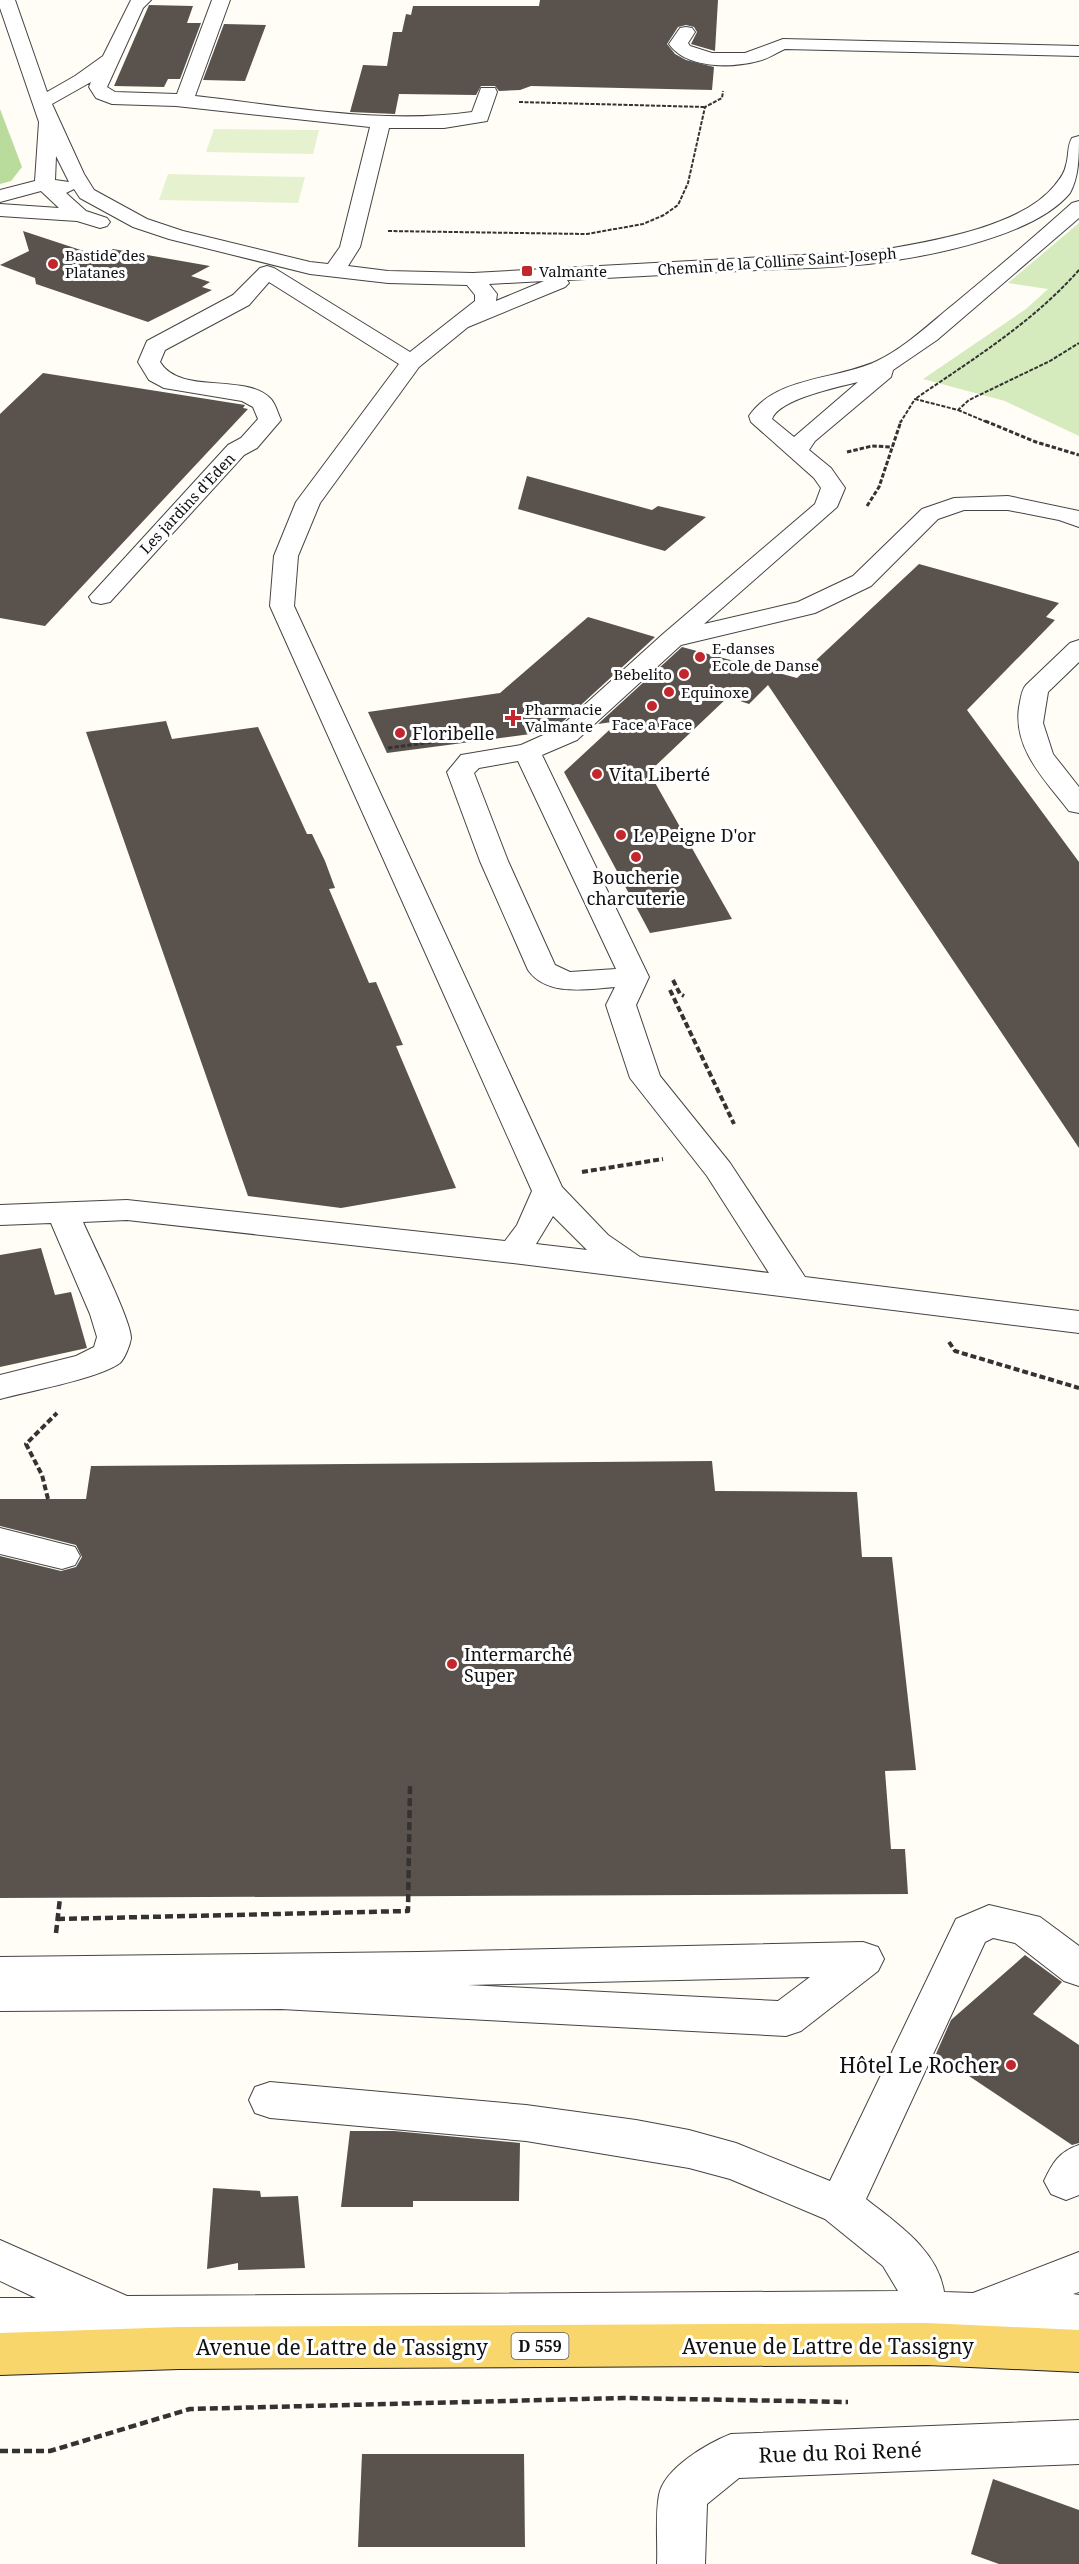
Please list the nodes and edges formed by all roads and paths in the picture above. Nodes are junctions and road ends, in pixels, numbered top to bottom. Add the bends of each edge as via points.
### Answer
1 (6, 0) edge
2 (142, 0) edge
3 (221, 0) edge
4 (24, 5) dead end
5 (17, 29) junction
6 (686, 32) dead end
7 (1079, 51) edge
8 (111, 59) junction
9 (727, 59) junction
10 (487, 96) joint
11 (184, 101) junction
12 (705, 107) junction
13 (45, 110) junction
14 (381, 122) junction
15 (1079, 142) edge
16 (45, 184) junction
17 (85, 191) junction
18 (1057, 194) junction
19 (0, 196) edge
20 (1079, 207) edge
21 (0, 210) edge
22 (79, 215) junction
23 (354, 230) junction
24 (1079, 270) edge
25 (267, 272) junction
26 (605, 273) junction
27 (571, 277) junction
28 (319, 283) junction
29 (477, 283) junction
30 (460, 324) junction
31 (1079, 343) edge
32 (898, 359) junction
33 (411, 362) junction
34 (958, 410) junction
35 (892, 447) dead end
36 (796, 450) junction
37 (839, 454) dead end
38 (1079, 455) edge
39 (1079, 520) edge
40 (100, 597) dead end
41 (672, 639) junction
42 (1079, 648) edge
43 (443, 741) dead end
44 (385, 749) dead end
45 (527, 752) junction
46 (1079, 805) edge
47 (634, 977) junction
48 (671, 977) dead end
49 (665, 980) dead end
50 (684, 996) dead end
51 (738, 1133) dead end
52 (671, 1158) dead end
53 (575, 1174) dead end
54 (545, 1186) junction
55 (63, 1213) junction
56 (0, 1215) edge
57 (513, 1252) junction
58 (631, 1267) junction
59 (795, 1287) junction
60 (1079, 1322) edge
61 (955, 1351) dead end
62 (0, 1387) edge
63 (1079, 1388) edge
64 (64, 1405) dead end
65 (48, 1499) dead end
66 (0, 1541) edge
67 (62, 1556) dead end
68 (410, 1786) dead end
69 (57, 1919) dead end
70 (1079, 1969) edge
71 (0, 1974) edge
72 (0, 1994) edge
73 (270, 2100) dead end
74 (841, 2205) junction
75 (0, 2260) edge
76 (1079, 2272) edge
77 (974, 2311) junction
78 (1079, 2315) edge
79 (122, 2316) junction
80 (0, 2319) edge
81 (926, 2328) junction
82 (179, 2348) junction
83 (1079, 2351) edge
84 (0, 2354) edge
85 (851, 2402) dead end
86 (1079, 2442) edge
87 (0, 2451) edge
88 (681, 2560) edge

1 - 5 street
2 - 8 street via 135,5
3 - 11 street
4 - 5 street
5 - 13 street
6 - 9 street via 678,44 689,54
7 - 9 street via 783,44 754,57
8 - 11 street via 98,87 103,94 112,98
8 - 13 street
9 - 12 path via 722,98
10 - 12 path
10 - 14 street via 480,117 464,121
11 - 14 street
12 - 23 path via 688,183 678,205 643,224 588,234
13 - 16 street
13 - 17 street
14 - 23 street
15 - 18 street, Chemin de la Colline Saint-Joseph via 1075,169
16 - 17 street
16 - 19 street
16 - 22 street
17 - 22 street
17 - 28 street, Chemin de la Colline Saint-Joseph via 140,223 256,256
18 - 20 street
18 - 26 street, Chemin de la Colline Saint-Joseph via 1033,215 977,235 906,252
20 - 32 street via 1035,248
21 - 22 street
22 - 25 street
23 - 28 street via 350,247
24 - 34 path via 1063,290 1039,309 915,399
25 - 28 street
25 - 40 street, Les jardins d'Eden via 241,300 155,346 149,362 157,375 172,383 248,395 262,403 270,420 249,443 236,450
26 - 27 street, Chemin de la Colline Saint-Joseph
26 - 29 street, Chemin de la Colline Saint-Joseph
27 - 29 street, Chemin de la Colline Saint-Joseph
27 - 30 street
28 - 29 street, Chemin de la Colline Saint-Joseph via 366,288
28 - 29 street, Chemin de la Colline Saint-Joseph via 368,275
28 - 33 street
29 - 30 street via 486,294 485,303
30 - 33 street
31 - 34 path via 969,400
32 - 36 street via 807,436
32 - 36 street via 768,406 760,417 762,422
33 - 54 street via 308,502 286,556 282,606
34 - 38 path
35 - 37 path via 872,446
36 - 41 street via 823,472 833,488 825,507
39 - 41 street via 1008,503 962,503 930,514 862,581 806,608
41 - 45 street via 568,734
42 - 46 street via 1035,690 1030,723 1040,755
43 - 44 path
45 - 47 street
45 - 47 street via 470,761 460,772 494,861 543,970 565,981
47 - 59 street via 621,1005 645,1078 719,1170
48 - 50 path
49 - 51 path
52 - 53 path
54 - 57 street via 532,1228
54 - 58 street via 597,1242
55 - 56 street
55 - 57 street via 127,1210
55 - 62 street via 107,1314 114,1337 109,1354 87,1365
57 - 58 street
58 - 59 street
59 - 60 street
61 - 63 path
64 - 65 path via 26,1444 42,1475
66 - 67 street
68 - 69 path via 408,1911
70 - 74 street via 1026,1929 989,1922 969,1931
71 - 72 street via 863,1959 786,2019 281,1992
73 - 74 street via 526,2123 636,2139 736,2162
74 - 81 street via 899,2252 920,2283
75 - 79 street
76 - 77 street
77 - 78 street
77 - 81 street
79 - 80 street
79 - 81 street
79 - 82 street
81 - 82 main road, Avenue de Lattre de Tassigny / D 559
81 - 83 main road, Avenue de Lattre de Tassigny / D 559
82 - 84 main road, Avenue de Lattre de Tassigny / D 559
85 - 87 path via 623,2398 190,2409 50,2451
86 - 88 street, Rue du Roi René via 731,2456 683,2494

